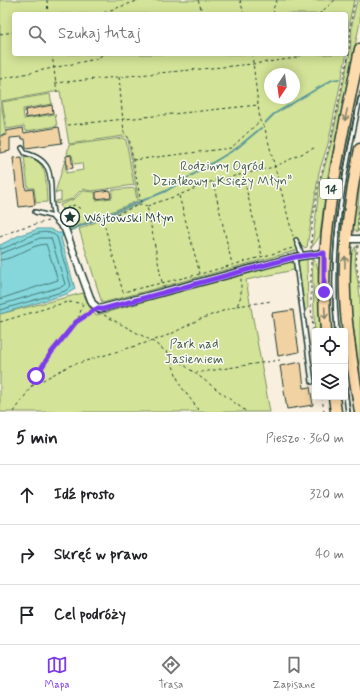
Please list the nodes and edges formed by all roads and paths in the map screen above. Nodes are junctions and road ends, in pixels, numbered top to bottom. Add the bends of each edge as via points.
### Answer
1 (47, 0) edge
2 (140, 0) edge
3 (198, 0) edge
4 (240, 0) edge
5 (277, 0) edge
6 (335, 0) edge
7 (355, 0) edge
8 (48, 12) edge
9 (105, 12) edge
10 (202, 12) edge
11 (243, 12) edge
12 (274, 12) edge
13 (321, 12) edge
14 (12, 32) edge
15 (0, 34) edge
16 (360, 49) edge
17 (52, 56) edge
18 (101, 56) edge
19 (252, 56) edge
20 (280, 56) edge
21 (300, 56) edge
22 (280, 60) junction
23 (253, 64) junction
24 (54, 68) junction
25 (119, 77) junction
26 (0, 79) edge
27 (56, 83) junction
28 (56, 92) dead end
29 (360, 99) edge
30 (258, 105) junction
31 (123, 119) junction
32 (260, 121) junction
33 (68, 125) dead end
34 (22, 148) dead end
35 (314, 148) dead end
36 (360, 149) edge
37 (133, 160) junction
38 (274, 167) junction
39 (243, 174) junction
40 (212, 181) junction
41 (179, 195) junction
42 (141, 204) junction
43 (147, 206) junction
44 (81, 208) dead end
45 (61, 210) dead end
46 (35, 212) dead end
47 (54, 217) junction
48 (0, 237) edge
49 (346, 239) junction
50 (360, 239) edge
51 (296, 240) dead end
52 (297, 248) junction
53 (311, 248) dead end
54 (324, 253) junction
55 (302, 255) junction
56 (263, 256) junction
57 (295, 257) junction
58 (311, 258) dead end
59 (232, 265) junction
60 (242, 272) junction
61 (200, 274) junction
62 (162, 283) junction
63 (272, 300) dead end
64 (82, 303) junction
65 (237, 306) junction
66 (96, 308) junction
67 (0, 322) edge
68 (76, 322) junction
69 (313, 328) edge
70 (326, 328) edge
71 (337, 328) edge
72 (152, 342) junction
73 (169, 354) junction
74 (280, 360) dead end
75 (194, 373) junction
76 (312, 382) dead end
77 (31, 387) junction
78 (322, 400) edge
79 (334, 400) edge
80 (346, 400) edge
81 (14, 412) edge
82 (200, 412) edge
83 (247, 412) edge
84 (324, 412) edge
85 (336, 412) edge
86 (348, 412) edge
87 (360, 412) edge

1 - 8 path
2 - 9 path
3 - 10 path
4 - 11 path
5 - 12 path
6 - 13 path
7 - 53 path via 349,52 330,144 320,173
14 - 15 path
16 -> 54 main road, 14 via 332,185
17 - 24 path
18 - 24 path
19 - 23 path
20 - 22 path
21 - 22 path
22 - 23 path
23 - 25 path
23 - 30 path
24 - 26 path
24 - 27 path
25 - 27 path
25 - 31 path
27 - 28 path
29 - 71 lane via 337,225 334,279
30 - 31 path
30 - 32 path
31 - 33 path
31 - 37 path via 124,133 129,138
32 - 37 path via 231,148
32 - 38 path via 265,129
34 - 47 lane via 25,153 44,161 48,168
35 - 38 path
36 - 49 main road, 14 via 350,198
37 - 42 path
38 - 39 path
38 - 52 path
39 - 40 path
39 - 56 path
40 - 41 path
40 - 59 path
41 - 43 path
41 - 61 path
42 - 43 path
42 - 62 path via 102,220 123,292
43 - 62 path
44 - 45 path via 74,205
46 - 47 lane
47 - 48 path via 46,224 20,228
47 - 66 street via 65,229
49 - 50 street
87 -> 49 main road, 14 via 345,300
51 - 52 lane
52 - 55 lane
52 - 56 path
54 - 55 street
54 -> 70 main road, 14
55 - 57 street
56 - 59 path
57 - 60 street
57 - 76 lane
58 - 69 path
59 - 61 path
60 - 65 path via 241,296
60 - 66 street via 110,307
61 - 62 path
63 - 65 path
64 - 66 path
64 - 67 path via 67,302
64 - 68 path
65 - 72 path via 200,319
66 - 68 path
66 - 72 path via 102,314
68 - 77 path via 51,353
72 - 73 path
72 - 77 path via 69,366
73 - 75 path
73 - 82 path via 180,385
74 - 75 path
75 - 83 path
77 - 81 path
78 - 84 path
79 - 85 main road
80 - 86 lane

